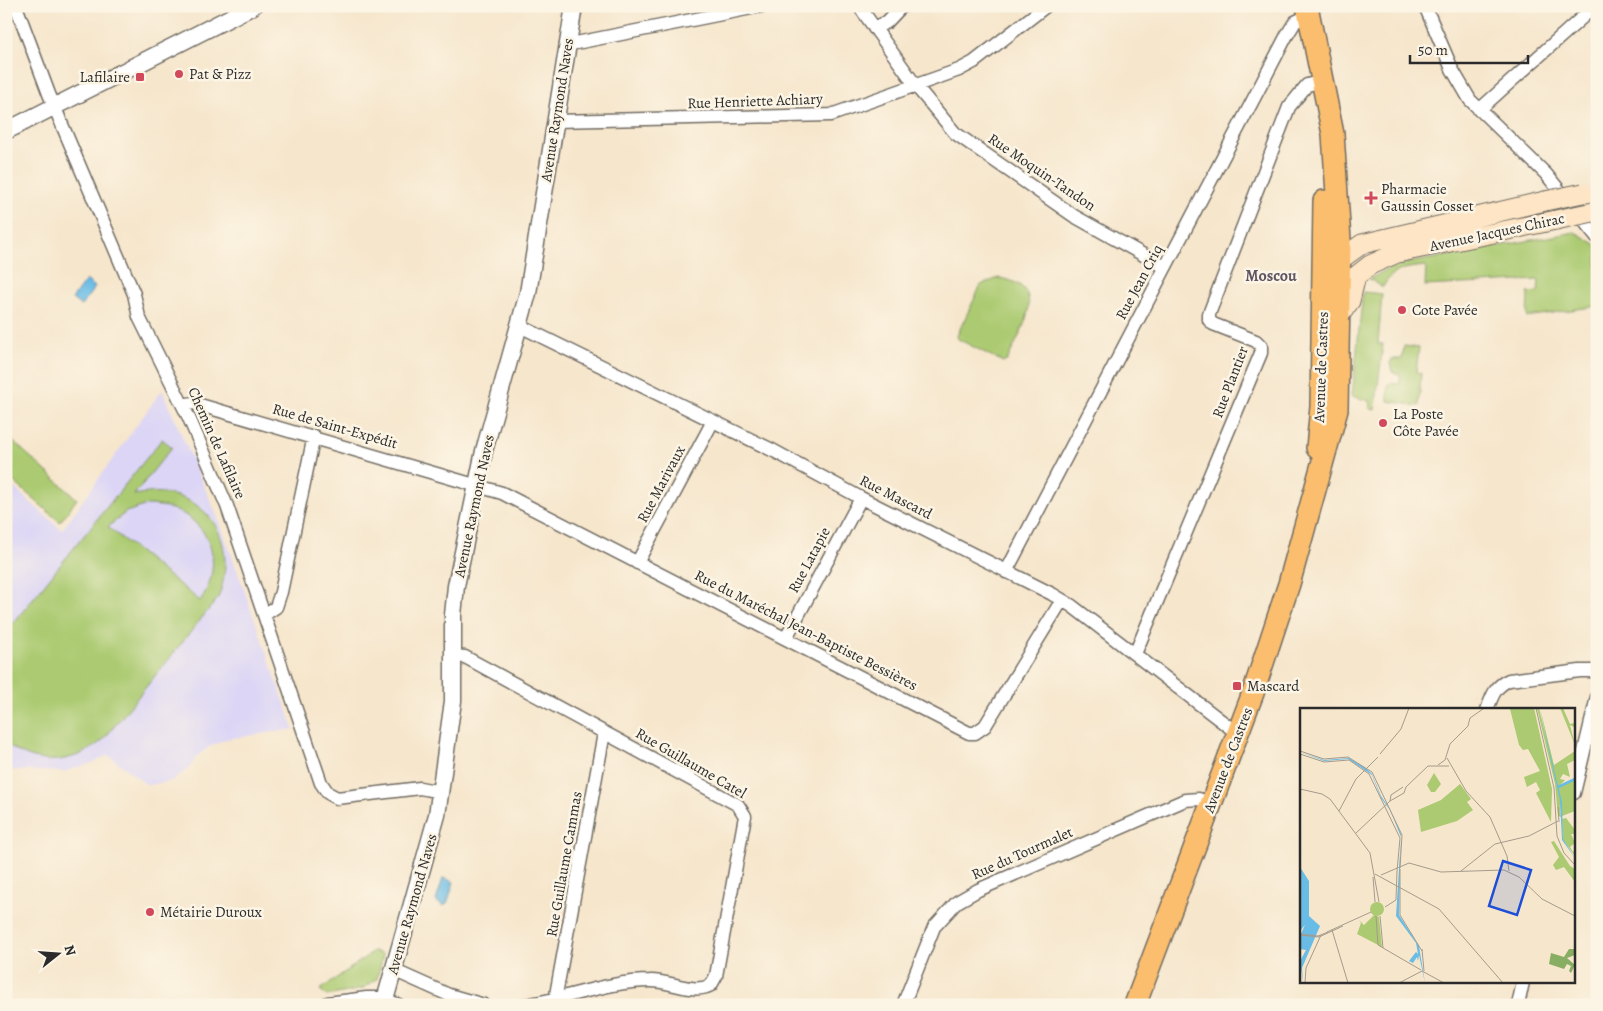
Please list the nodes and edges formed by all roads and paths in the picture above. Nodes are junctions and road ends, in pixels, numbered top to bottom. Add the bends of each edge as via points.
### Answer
1 (16, 6) edge
2 (253, 6) edge
3 (574, 6) edge
4 (762, 6) edge
5 (860, 6) edge
6 (902, 6) edge
7 (1046, 6) edge
8 (1425, 6) edge
9 (1595, 6) edge
10 (1308, 11) edge
11 (874, 28) junction
12 (566, 45) junction
13 (1323, 81) junction
14 (916, 86) junction
15 (54, 107) junction
16 (1479, 110) junction
17 (555, 121) junction
18 (6, 131) edge
19 (1324, 160) junction
20 (1590, 192) edge
21 (1338, 202) junction
22 (1595, 212) edge
23 (1597, 237) edge
24 (1362, 244) junction
25 (1340, 250) junction
26 (1397, 253) junction
27 (1165, 267) junction
28 (1356, 276) joint
29 (1323, 283) junction
30 (1340, 316) junction
31 (518, 325) junction
32 (183, 405) junction
33 (713, 421) junction
34 (314, 436) junction
35 (1316, 481) junction
36 (478, 485) junction
37 (861, 498) junction
38 (637, 563) junction
39 (1006, 572) junction
40 (1062, 600) junction
41 (264, 615) junction
42 (786, 638) junction
43 (1135, 654) junction
44 (453, 656) junction
45 (1597, 672) edge
46 (1597, 697) edge
47 (1488, 708) edge
48 (604, 733) junction
49 (1237, 733) junction
50 (1576, 785) edge
51 (441, 792) junction
52 (1211, 804) junction
53 (393, 970) junction
54 (1523, 984) edge
55 (555, 1000) junction
56 (389, 1003) edge
57 (328, 1005) edge
58 (484, 1005) edge
59 (524, 1005) edge
60 (903, 1005) edge
61 (1135, 1005) edge
62 (1518, 1005) edge

1 - 15 street, Chemin de Lafilaire
2 - 15 street
3 - 12 street, Avenue Raymond Naves
4 - 12 street
5 - 11 street, Rue Moquin-Tandon
6 - 11 street via 887,22
7 - 14 street, Rue Henriette Achiary via 974,62
8 - 16 street via 1462,87
9 - 16 street
10 - 13 main road, Avenue de Castres
10 - 27 street, Rue Jean Criq via 1295,22 1287,35
11 - 14 street, Rue Moquin-Tandon
12 - 17 street, Avenue Raymond Naves
13 - 19 main road, Avenue de Castres
13 - 21 main road, Avenue de Castres via 1333,134
13 - 43 street, Rue Plantier via 1307,85 1290,107 1209,314 1213,324 1256,341 1261,346 1261,353
14 - 17 street, Rue Henriette Achiary via 831,115
14 - 27 street, Rue Moquin-Tandon via 955,133 1074,216
15 - 18 street
15 - 32 street, Chemin de Lafilaire via 134,294 139,318
16 - 23 street via 1546,174
17 - 31 street, Avenue Raymond Naves via 534,264
19 - 25 main road, Avenue de Castres
19 - 29 main road, Avenue de Castres
20 - 24 main road, Avenue Jacques Chirac, bridge
21 - 24 main road via 1348,229
21 - 25 main road, Avenue de Castres
22 - 26 main road, Avenue Jacques Chirac, bridge
24 - 25 main road, Avenue Jacques Chirac
24 - 26 main road, Avenue Jacques Chirac
25 - 29 main road
25 - 30 main road, Avenue de Castres
26 - 28 main road, Avenue Jacques Chirac via 1370,265
27 - 39 street, Rue Jean Criq
28 - 30 main road, Avenue de Castres via 1350,302
29 - 35 main road, Avenue de Castres
30 - 35 main road, Avenue de Castres via 1337,410
31 - 33 street, Rue Mascard
31 - 36 street, Avenue Raymond Naves
32 - 34 street, Rue de Saint-Expédit via 193,403
32 - 41 street, Chemin de Lafilaire via 227,506
33 - 37 street, Rue Mascard
33 - 38 street, Rue Marivaux
34 - 36 street, Rue de Saint-Expédit
34 - 41 street via 282,592 276,606
35 - 49 main road, Avenue de Castres via 1289,584
36 - 38 street, Rue du Maréchal Jean-Baptiste Bessières via 502,493
36 - 44 street, Avenue Raymond Naves via 456,586
37 - 39 street, Rue Mascard
37 - 42 street, Rue Latapie
38 - 42 street, Rue du Maréchal Jean-Baptiste Bessières
39 - 40 street, Rue Mascard
40 - 42 street, Rue du Maréchal Jean-Baptiste Bessières via 985,726 975,733 969,733
40 - 43 street, Rue Mascard
41 - 51 street, Chemin de Lafilaire via 317,774 328,793 337,798 420,788
43 - 49 street, Rue Mascard
44 - 48 street, Rue Guillaume Catel via 465,657
44 - 51 street, Avenue Raymond Naves via 453,701
45 - 47 street via 1580,671 1509,680 1499,685
46 - 50 street
48 - 55 street, Rue Guillaume Cammas
48 - 55 street, Rue Guillaume Catel via 738,805 745,816 716,976 711,985 698,988 652,980 636,981
49 - 52 main road, Avenue de Castres
51 - 53 street, Avenue Raymond Naves via 429,848
52 - 60 street, Rue du Tourmalet via 1199,799 1185,800 956,902 934,927
52 - 61 main road, Avenue de Castres
53 - 56 street, Avenue Raymond Naves
53 - 58 street via 449,995
54 - 62 street
55 - 59 street
56 - 57 street via 367,1000

